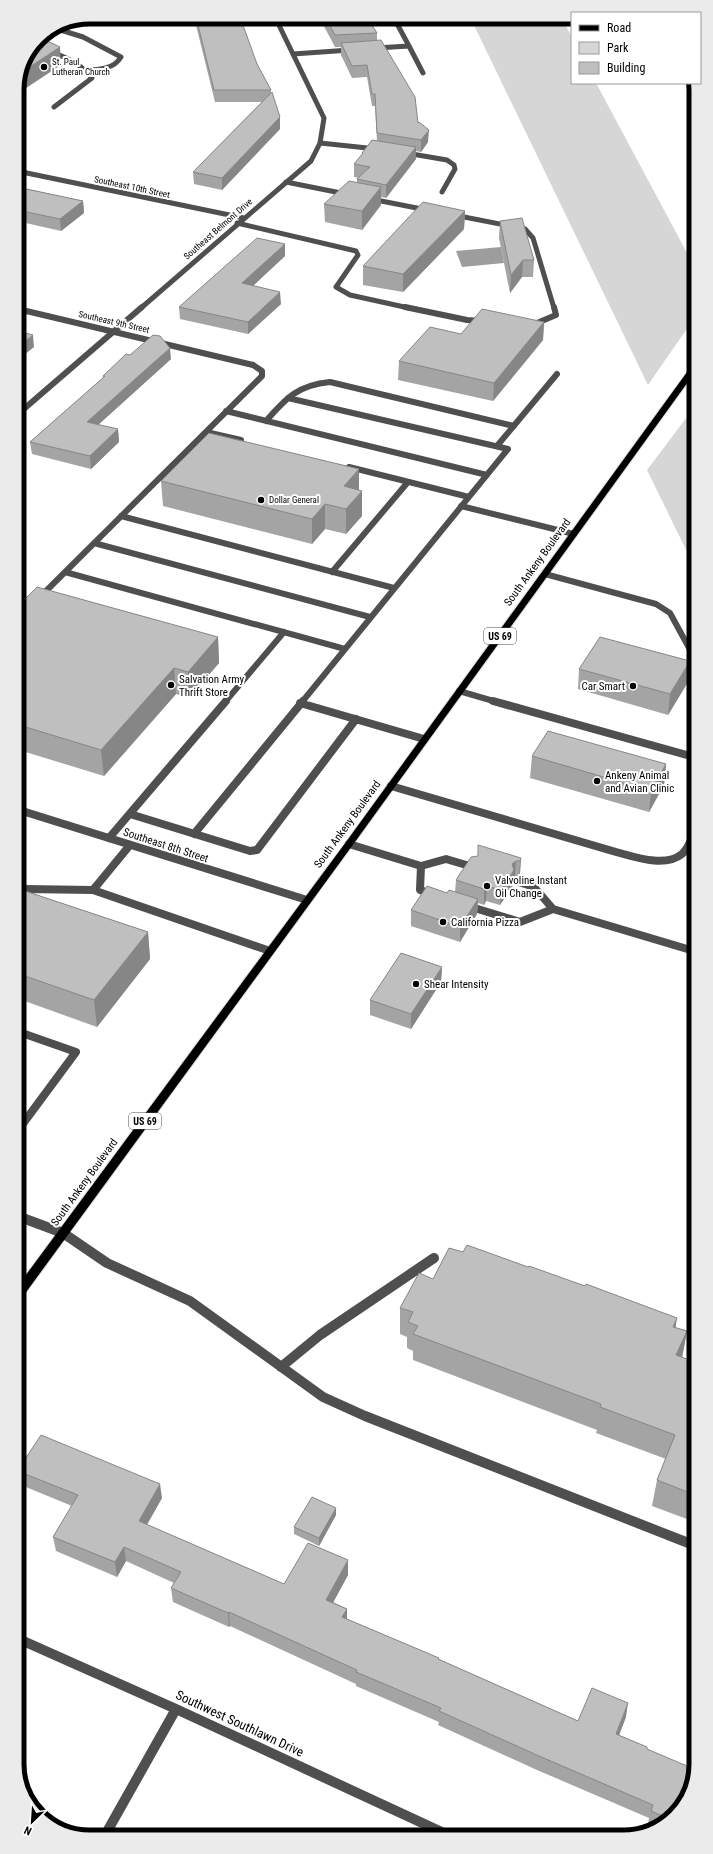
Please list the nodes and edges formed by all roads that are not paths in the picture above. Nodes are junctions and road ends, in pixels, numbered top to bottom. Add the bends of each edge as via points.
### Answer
1 (278, 24) edge
2 (398, 24) edge
3 (63, 31) edge
4 (409, 46) junction
5 (39, 49) edge
6 (369, 49) edge
7 (353, 50) edge
8 (293, 54) junction
9 (86, 70) junction
10 (423, 73) dead end
11 (54, 107) dead end
12 (320, 143) junction
13 (380, 149) edge
14 (402, 152) edge
15 (24, 172) edge
16 (286, 182) junction
17 (442, 192) dead end
18 (353, 196) edge
19 (361, 197) edge
20 (431, 211) edge
21 (447, 214) edge
22 (244, 218) junction
23 (237, 223) junction
24 (24, 311) edge
25 (490, 321) edge
26 (529, 323) edge
27 (114, 332) junction
28 (557, 374) dead end
29 (689, 376) edge
30 (288, 398) junction
31 (24, 409) edge
32 (226, 411) junction
33 (266, 421) junction
34 (514, 426) junction
35 (206, 432) junction
36 (251, 443) edge
37 (497, 446) junction
38 (340, 465) edge
39 (487, 475) junction
40 (408, 482) junction
41 (469, 497) junction
42 (461, 506) junction
43 (121, 516) junction
44 (574, 534) junction
45 (94, 543) junction
46 (65, 572) junction
47 (332, 572) junction
48 (545, 574) junction
49 (394, 588) junction
50 (34, 602) edge
51 (370, 617) junction
52 (284, 632) junction
53 (689, 648) edge
54 (345, 649) junction
55 (460, 691) junction
56 (300, 703) junction
57 (356, 719) junction
58 (424, 739) junction
59 (689, 756) edge
60 (391, 786) junction
61 (24, 812) edge
62 (130, 814) junction
63 (194, 834) junction
64 (109, 838) junction
65 (689, 843) edge
66 (349, 844) junction
67 (130, 845) junction
68 (421, 866) junction
69 (473, 867) edge
70 (516, 881) dead end
71 (24, 889) edge
72 (93, 890) junction
73 (441, 897) edge
74 (307, 900) junction
75 (462, 904) edge
76 (553, 909) junction
77 (689, 950) edge
78 (270, 951) junction
79 (24, 1034) edge
80 (24, 1122) edge
81 (24, 1218) edge
82 (63, 1233) junction
83 (434, 1258) dead end
84 (24, 1287) edge
85 (281, 1367) junction
86 (689, 1543) edge
87 (24, 1642) edge
88 (176, 1709) junction
89 (108, 1830) edge
90 (437, 1830) edge

1 - 8 street, Southeast Belmont Drive
2 - 4 street
3 - 9 street via 83,37 121,57 108,67
4 - 6 street
4 - 10 street
5 - 9 street
7 - 8 street
8 - 12 street, Southeast Belmont Drive via 324,118
9 - 11 street via 91,79
12 - 13 street
12 - 16 street, Southeast Belmont Drive via 311,161
14 - 17 street via 447,160 454,165 455,169
15 - 22 street, Southeast 10th Street
16 - 18 street
16 - 22 street, Southeast Belmont Drive
19 - 20 street
21 - 26 street via 526,229 533,238 556,315 537,323
22 - 23 street, Southeast Belmont Drive
23 - 25 street via 356,251 358,255 336,287 350,295 467,320
23 - 27 street, Southeast Belmont Drive
24 - 27 street, Southeast 9th Street
27 - 31 street, Southeast Belmont Drive
27 - 32 street, Southeast 9th Street via 253,365 262,371 262,376
28 - 34 street
29 - 44 main road, South Ankeny Boulevard / US 69
30 - 33 street
30 - 34 street via 300,387 330,382
30 - 37 street
32 - 33 street
32 - 35 street
33 - 39 street
34 - 37 street
35 - 36 street
35 - 43 street
37 - 39 street via 508,449
38 - 40 street
39 - 41 street
40 - 41 street
40 - 47 street
41 - 42 street
42 - 44 street
42 - 49 street
43 - 45 street
43 - 47 street
44 - 48 main road, South Ankeny Boulevard / US 69
45 - 46 street
45 - 51 street
46 - 50 street
46 - 52 street
47 - 49 street
48 - 53 street via 656,604 670,613
48 - 55 main road, South Ankeny Boulevard / US 69
49 - 51 street
51 - 54 street
52 - 54 street
52 - 62 street
54 - 56 street
55 - 58 main road, South Ankeny Boulevard / US 69
55 - 59 street
56 - 57 street
56 - 63 street
57 - 58 street
57 - 63 street via 257,850 250,851
58 - 60 main road, South Ankeny Boulevard / US 69
60 - 65 street via 648,860 666,860 681,855
60 - 66 main road, South Ankeny Boulevard / US 69
61 - 64 street, Southeast 8th Street
62 - 63 street
62 - 64 street
64 - 67 street, Southeast 8th Street
66 - 68 street
66 - 74 main road, South Ankeny Boulevard / US 69
67 - 72 street
67 - 74 street, Southeast 8th Street
68 - 69 street via 446,859
68 - 73 street via 420,890
70 - 76 street via 534,887
71 - 72 street
72 - 78 street
74 - 78 main road, South Ankeny Boulevard / US 69
75 - 76 street via 520,922
76 - 77 street
78 - 82 main road, South Ankeny Boulevard / US 69
79 - 80 street via 76,1052
81 - 82 street
82 - 84 main road, South Ankeny Boulevard / US 69
82 - 85 street via 107,1263 190,1302
83 - 85 street via 320,1335
85 - 86 street via 323,1397 365,1416
87 - 88 street, Southwest Southlawn Drive
88 - 89 street
88 - 90 street, Southwest Southlawn Drive

